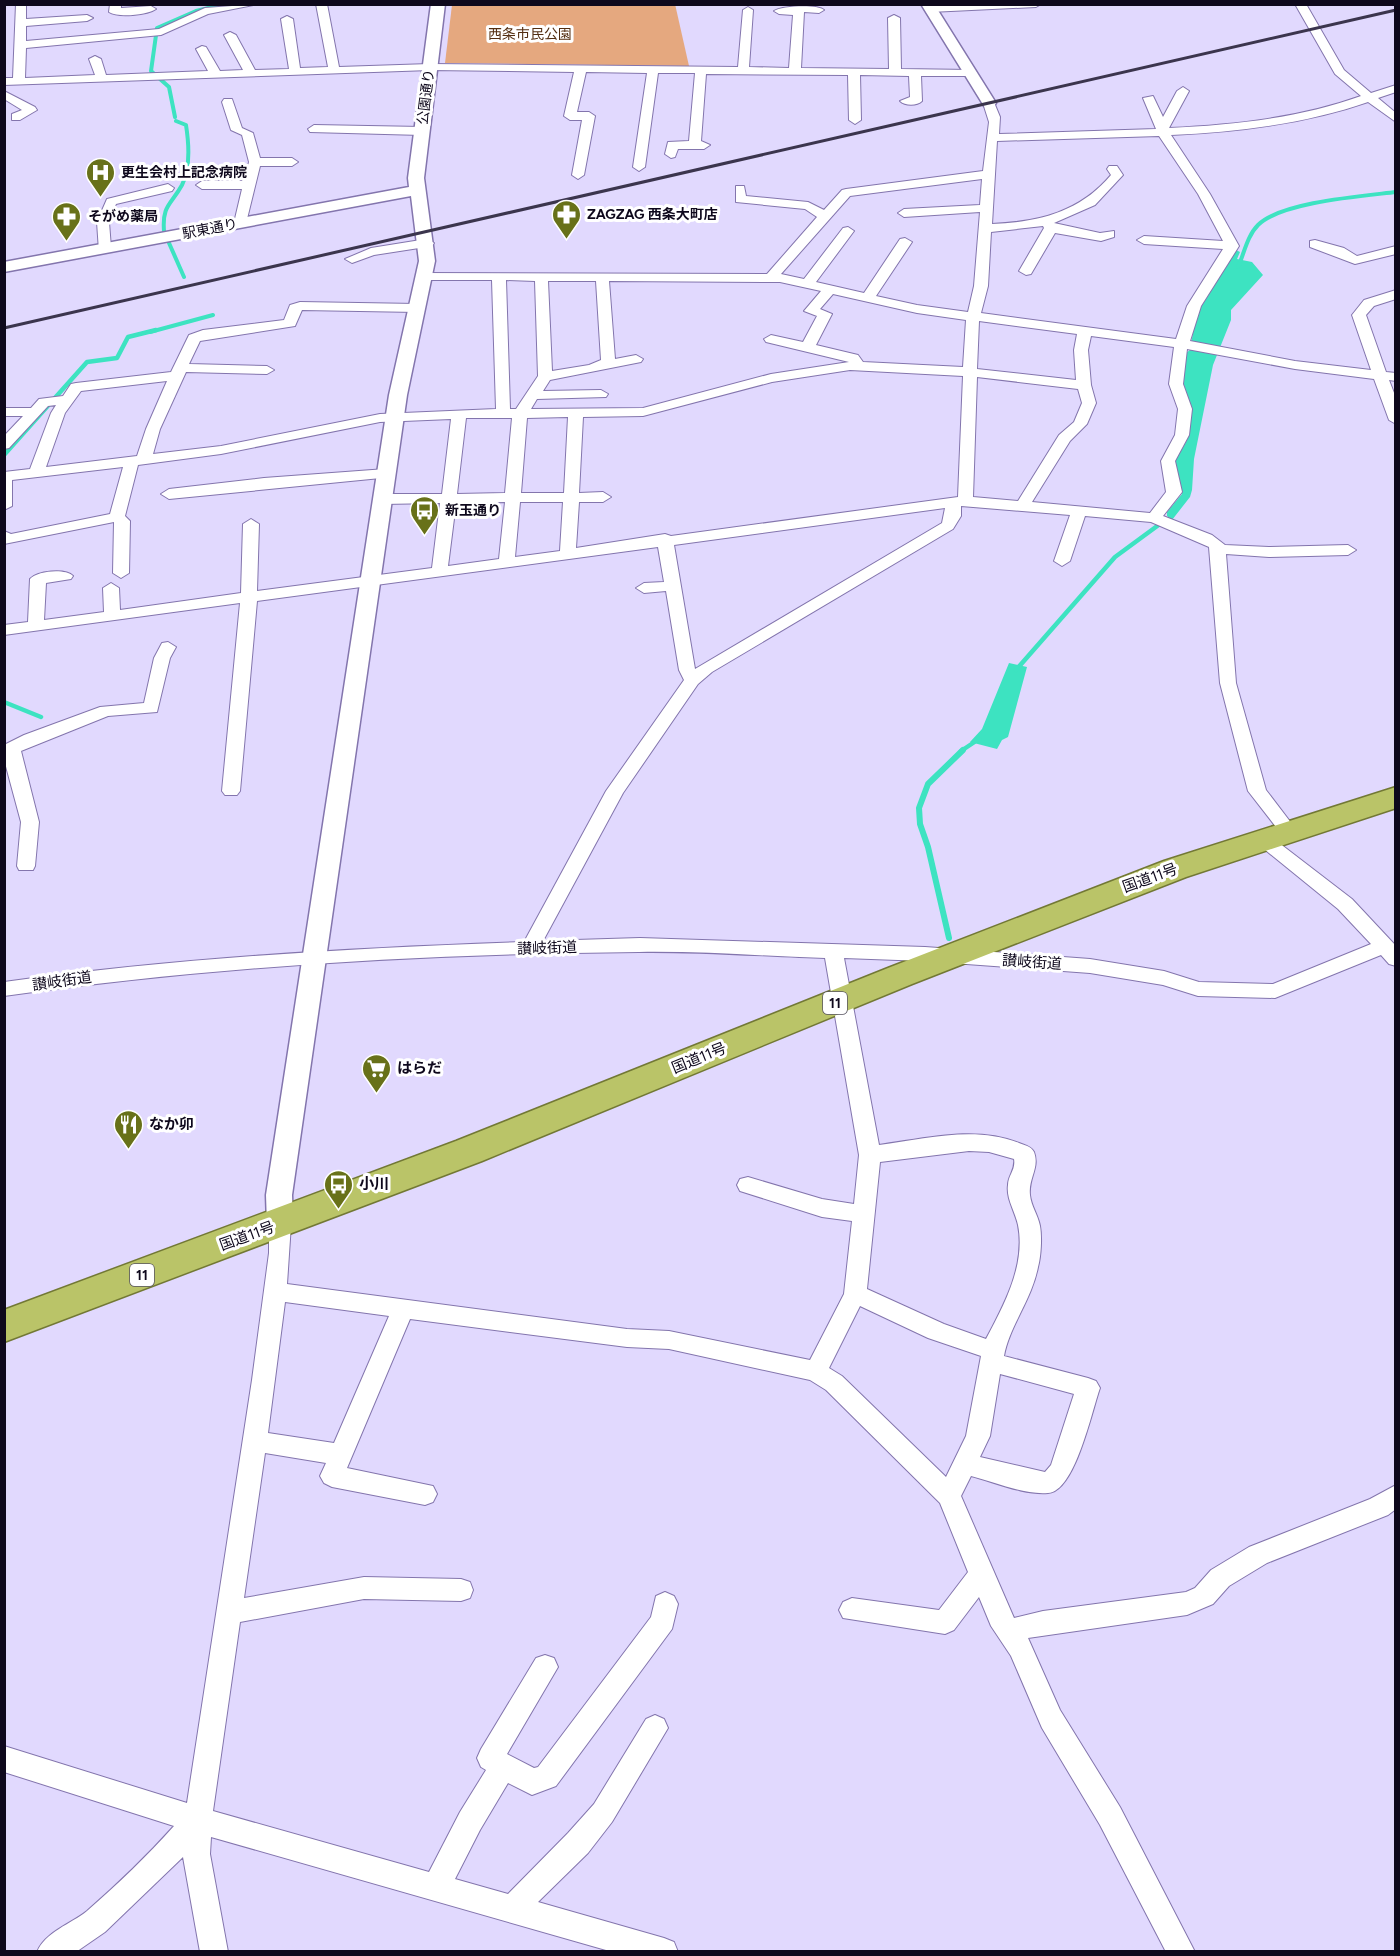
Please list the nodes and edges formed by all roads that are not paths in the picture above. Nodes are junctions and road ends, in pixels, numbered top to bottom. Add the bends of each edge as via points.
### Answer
1 (21, 4) edge
2 (116, 4) edge
3 (254, 4) edge
4 (321, 4) edge
5 (438, 4) edge
6 (1036, 4) edge
7 (1299, 4) edge
8 (928, 7) edge
9 (151, 9) dead end
10 (747, 10) dead end
11 (819, 10) dead end
12 (779, 11) dead end
13 (799, 12) junction
14 (87, 18) dead end
15 (894, 18) dead end
16 (287, 19) dead end
17 (121, 22) dead end
18 (20, 23) junction
19 (134, 35) junction
20 (230, 35) dead end
21 (20, 45) junction
22 (202, 49) dead end
23 (96, 59) dead end
24 (430, 67) junction
25 (581, 68) junction
26 (334, 69) junction
27 (653, 69) junction
28 (296, 70) junction
29 (701, 70) junction
30 (743, 70) junction
31 (795, 71) junction
32 (250, 72) junction
33 (854, 72) junction
34 (895, 72) junction
35 (215, 73) junction
36 (915, 73) junction
37 (971, 73) junction
38 (100, 79) junction
39 (4, 82) edge
40 (19, 82) junction
41 (1395, 88) edge
42 (1183, 91) dead end
43 (4, 94) edge
44 (1149, 98) dead end
45 (1371, 99) junction
46 (906, 101) dead end
47 (228, 102) dead end
48 (989, 103) joint
49 (340, 112) dead end
50 (16, 117) dead end
51 (1395, 119) edge
52 (855, 120) dead end
53 (314, 129) dead end
54 (336, 130) junction
55 (1162, 130) junction
56 (422, 131) junction
57 (992, 138) junction
58 (671, 154) dead end
59 (255, 162) junction
60 (292, 162) dead end
61 (639, 167) dead end
62 (1113, 169) dead end
63 (988, 174) junction
64 (578, 175) dead end
65 (202, 185) dead end
66 (250, 185) junction
67 (168, 188) dead end
68 (740, 189) dead end
69 (416, 190) junction
70 (986, 208) junction
71 (904, 213) dead end
72 (824, 216) junction
73 (240, 223) junction
74 (1049, 225) junction
75 (985, 228) junction
76 (848, 231) dead end
77 (1109, 234) dead end
78 (1144, 240) dead end
79 (905, 242) dead end
80 (426, 243) junction
81 (1316, 244) dead end
82 (1232, 246) junction
83 (104, 248) junction
84 (1395, 250) edge
85 (352, 259) dead end
86 (4, 267) edge
87 (1026, 271) dead end
88 (423, 276) junction
89 (500, 276) junction
90 (541, 276) junction
91 (602, 276) junction
92 (771, 277) junction
93 (807, 285) junction
94 (829, 290) junction
95 (1395, 294) edge
96 (867, 299) junction
97 (417, 308) junction
98 (974, 317) junction
99 (1085, 331) junction
100 (771, 339) dead end
101 (1185, 344) junction
102 (808, 347) junction
103 (636, 359) dead end
104 (608, 362) junction
105 (859, 366) junction
106 (267, 370) dead end
107 (178, 372) junction
108 (971, 373) junction
109 (1380, 375) junction
110 (545, 376) junction
111 (1395, 377) edge
112 (1084, 385) junction
113 (601, 394) dead end
114 (532, 395) junction
115 (64, 400) junction
116 (38, 407) junction
117 (4, 412) edge
118 (576, 413) junction
119 (459, 414) junction
120 (503, 414) junction
121 (520, 414) junction
122 (395, 418) junction
123 (1395, 420) edge
124 (4, 445) edge
125 (138, 459) junction
126 (37, 472) junction
127 (386, 474) junction
128 (5, 477) edge
129 (169, 494) dead end
130 (603, 497) dead end
131 (513, 498) junction
132 (572, 498) junction
133 (382, 499) junction
134 (448, 499) junction
135 (959, 501) junction
136 (4, 506) edge
137 (1023, 506) junction
138 (1079, 511) junction
139 (117, 517) junction
140 (1160, 520) junction
141 (251, 524) dead end
142 (4, 536) edge
143 (665, 539) junction
144 (1217, 549) junction
145 (1348, 550) dead end
146 (568, 552) junction
147 (507, 561) junction
148 (1062, 561) dead end
149 (440, 570) junction
150 (122, 573) dead end
151 (66, 576) dead end
152 (370, 581) junction
153 (673, 586) junction
154 (111, 588) dead end
155 (644, 588) dead end
156 (249, 597) junction
157 (112, 615) junction
158 (36, 626) junction
159 (4, 630) edge
160 (168, 647) dead end
161 (692, 680) junction
162 (8, 751) edge
163 (231, 791) dead end
164 (1395, 797) edge
165 (1276, 836) junction
166 (26, 866) dead end
167 (530, 948) junction
168 (833, 950) junction
169 (1389, 953) edge
170 (953, 956) junction
171 (313, 959) junction
172 (4, 989) edge
173 (843, 1000) junction
174 (870, 1155) junction
175 (748, 1185) dead end
176 (864, 1214) junction
177 (280, 1224) junction
178 (274, 1292) junction
179 (855, 1294) junction
180 (403, 1309) junction
181 (4, 1326) edge
182 (992, 1356) junction
183 (816, 1371) junction
184 (254, 1441) junction
185 (342, 1455) junction
186 (963, 1463) junction
187 (425, 1494) dead end
188 (1395, 1495) edge
189 (949, 1496) junction
190 (982, 1574) junction
191 (461, 1590) dead end
192 (665, 1604) dead end
193 (852, 1610) dead end
194 (229, 1612) junction
195 (1009, 1631) junction
196 (545, 1667) dead end
197 (656, 1728) dead end
198 (4, 1759) edge
199 (504, 1766) junction
200 (198, 1821) junction
201 (436, 1887) junction
202 (513, 1908) junction
203 (652, 1950) edge
204 (51, 1952) edge
205 (214, 1952) edge
206 (1181, 1952) edge

1 - 18 street
2 - 9 street via 115,12
3 - 19 street via 206,11 158,32
4 - 26 street
5 - 24 street, 公園通り
6 - 8 street
7 - 45 street via 1339,72
8 - 37 street
10 - 30 street
11 - 13 street
12 - 13 street
13 - 31 street
14 - 18 street
15 - 34 street
16 - 28 street
17 - 19 street via 135,21
18 - 21 street
19 - 21 street
20 - 32 street
21 - 40 street
22 - 35 street
23 - 38 street
24 - 25 street
24 - 26 street
24 - 56 street, 公園通り
25 - 27 street
25 - 64 street via 570,116 589,116
26 - 28 street
27 - 29 street
27 - 61 street
28 - 32 street
29 - 30 street
29 - 58 street via 699,145 672,145
30 - 31 street
31 - 33 street
32 - 35 street
33 - 34 street
33 - 52 street
34 - 36 street
35 - 38 street
36 - 37 street
36 - 46 street via 916,101
37 - 48 street
38 - 40 street
39 - 40 street
41 - 45 street
42 - 55 street
43 - 50 street via 31,110
44 - 55 street
45 - 51 street
45 - 55 street via 1258,126
47 - 59 street via 237,130 247,133
48 - 57 street via 994,120
49 - 54 street
53 - 54 street
54 - 56 street
55 - 57 street
55 - 82 street via 1168,146 1204,194
56 - 69 street, 公園通り
57 - 63 street
59 - 60 street
59 - 66 street
62 - 74 street via 1117,175 1088,206
63 - 70 street
63 - 72 street via 846,193
65 - 66 street
66 - 73 street
67 - 83 street via 111,201 103,222
68 - 72 street via 740,199 808,207
69 - 73 street, 駅東通り
69 - 80 street, 公園通り
70 - 71 street
70 - 75 street
72 - 92 street
73 - 83 street, 駅東通り
74 - 75 street
74 - 77 street via 1101,237
74 - 87 street
75 - 98 street via 981,286
76 - 93 street
78 - 82 street
79 - 96 street
80 - 85 street
80 - 88 street, 公園通り
81 - 84 street via 1355,260
82 - 101 street via 1194,306
83 - 86 street, 駅東通り
88 - 89 street
88 - 97 street, 公園通り
89 - 90 street
89 - 120 street
90 - 91 street
90 - 110 street
91 - 92 street
91 - 104 street
92 - 93 street
93 - 94 street
94 - 96 street
94 - 102 street via 811,311 825,314
95 - 109 street via 1369,303 1359,315
96 - 98 street
97 - 107 street via 300,306 295,308 290,323 194,338
97 - 122 street, 公園通り
98 - 99 street
98 - 108 street
99 - 101 street
99 - 112 street via 1081,350
100 - 102 street
101 - 109 street
101 - 140 street via 1176,384 1185,409 1182,435 1168,461 1174,492
102 - 105 street via 854,358
103 - 104 street
104 - 110 street via 592,369
105 - 108 street
105 - 118 street via 771,378 643,412
106 - 107 street
107 - 115 street via 76,387
107 - 125 street
108 - 112 street
108 - 135 street
109 - 111 street
109 - 123 street
110 - 114 street
112 - 137 street via 1089,403 1080,424 1064,438
113 - 114 street
114 - 121 street
115 - 116 street
115 - 126 street
116 - 117 street
116 - 124 street
118 - 121 street
118 - 132 street
119 - 120 street
119 - 122 street
119 - 134 street
120 - 121 street
121 - 131 street
122 - 125 street via 220,450
122 - 127 street, 公園通り
125 - 126 street
125 - 139 street
126 - 128 street
127 - 129 street
127 - 133 street, 公園通り
128 - 136 street
130 - 132 street
131 - 132 street
131 - 134 street
131 - 147 street
132 - 146 street
133 - 134 street
133 - 152 street, 公園通り
134 - 149 street
135 - 137 street
135 - 143 street
135 - 161 street via 948,526 706,668
137 - 138 street
138 - 140 street
138 - 148 street
139 - 142 street via 7,540
139 - 150 street via 122,521
140 - 144 street via 1214,542
141 - 156 street
143 - 146 street
143 - 153 street
144 - 145 street
144 - 165 street via 1228,683 1257,791
146 - 147 street
147 - 149 street
149 - 152 street
151 - 158 street via 38,579
152 - 156 street
152 - 171 street, 公園通り
153 - 155 street
153 - 161 street
154 - 157 street
156 - 157 street
156 - 163 street
157 - 158 street
158 - 159 street
160 - 162 street via 151,708 106,711
161 - 167 street via 615,791
162 - 166 street via 30,822
164 - 165 highway, 国道11号 / 11
165 - 169 street
165 - 170 highway, 国道11号 / 11 via 1175,869
167 - 168 street, 讃岐街道 via 640,945
167 - 171 street, 讃岐街道
168 - 170 street, 讃岐街道
168 - 173 street
169 - 170 street, 讃岐街道 via 1275,990 1198,989 1164,978 1090,966
170 - 173 highway, 国道11号 / 11
171 - 172 street, 讃岐街道 via 118,973
171 - 177 street, 公園通り via 279,1195
173 - 174 street
173 - 177 highway, 国道11号 / 11
174 - 176 street
174 - 182 street via 981,1142 1011,1147 1024,1154 1026,1167 1018,1183 1029,1226 1028,1265 1017,1301
175 - 176 street via 822,1208
176 - 179 street
177 - 178 street
177 - 181 highway, 国道11号 / 11
178 - 180 street
178 - 184 street
179 - 182 street
179 - 183 street
180 - 183 street via 669,1340
180 - 185 street
182 - 186 street via 978,1436
182 - 186 street via 1088,1388 1061,1470 1050,1483
183 - 189 street via 834,1383
184 - 185 street
184 - 194 street
185 - 187 street via 332,1476
186 - 189 street
188 - 195 street via 1378,1507 1258,1555 1220,1578 1204,1596 1187,1603
189 - 190 street
190 - 193 street via 945,1622
190 - 195 street
191 - 194 street via 364,1588
192 - 199 street via 663,1621 548,1777 532,1782
194 - 200 street
195 - 206 street via 1051,1719 1110,1816
196 - 199 street via 490,1758
197 - 202 street via 603,1813
198 - 200 street
199 - 201 street
200 - 201 street
200 - 204 street via 95,1922
200 - 205 street via 196,1854
201 - 202 street
202 - 203 street

